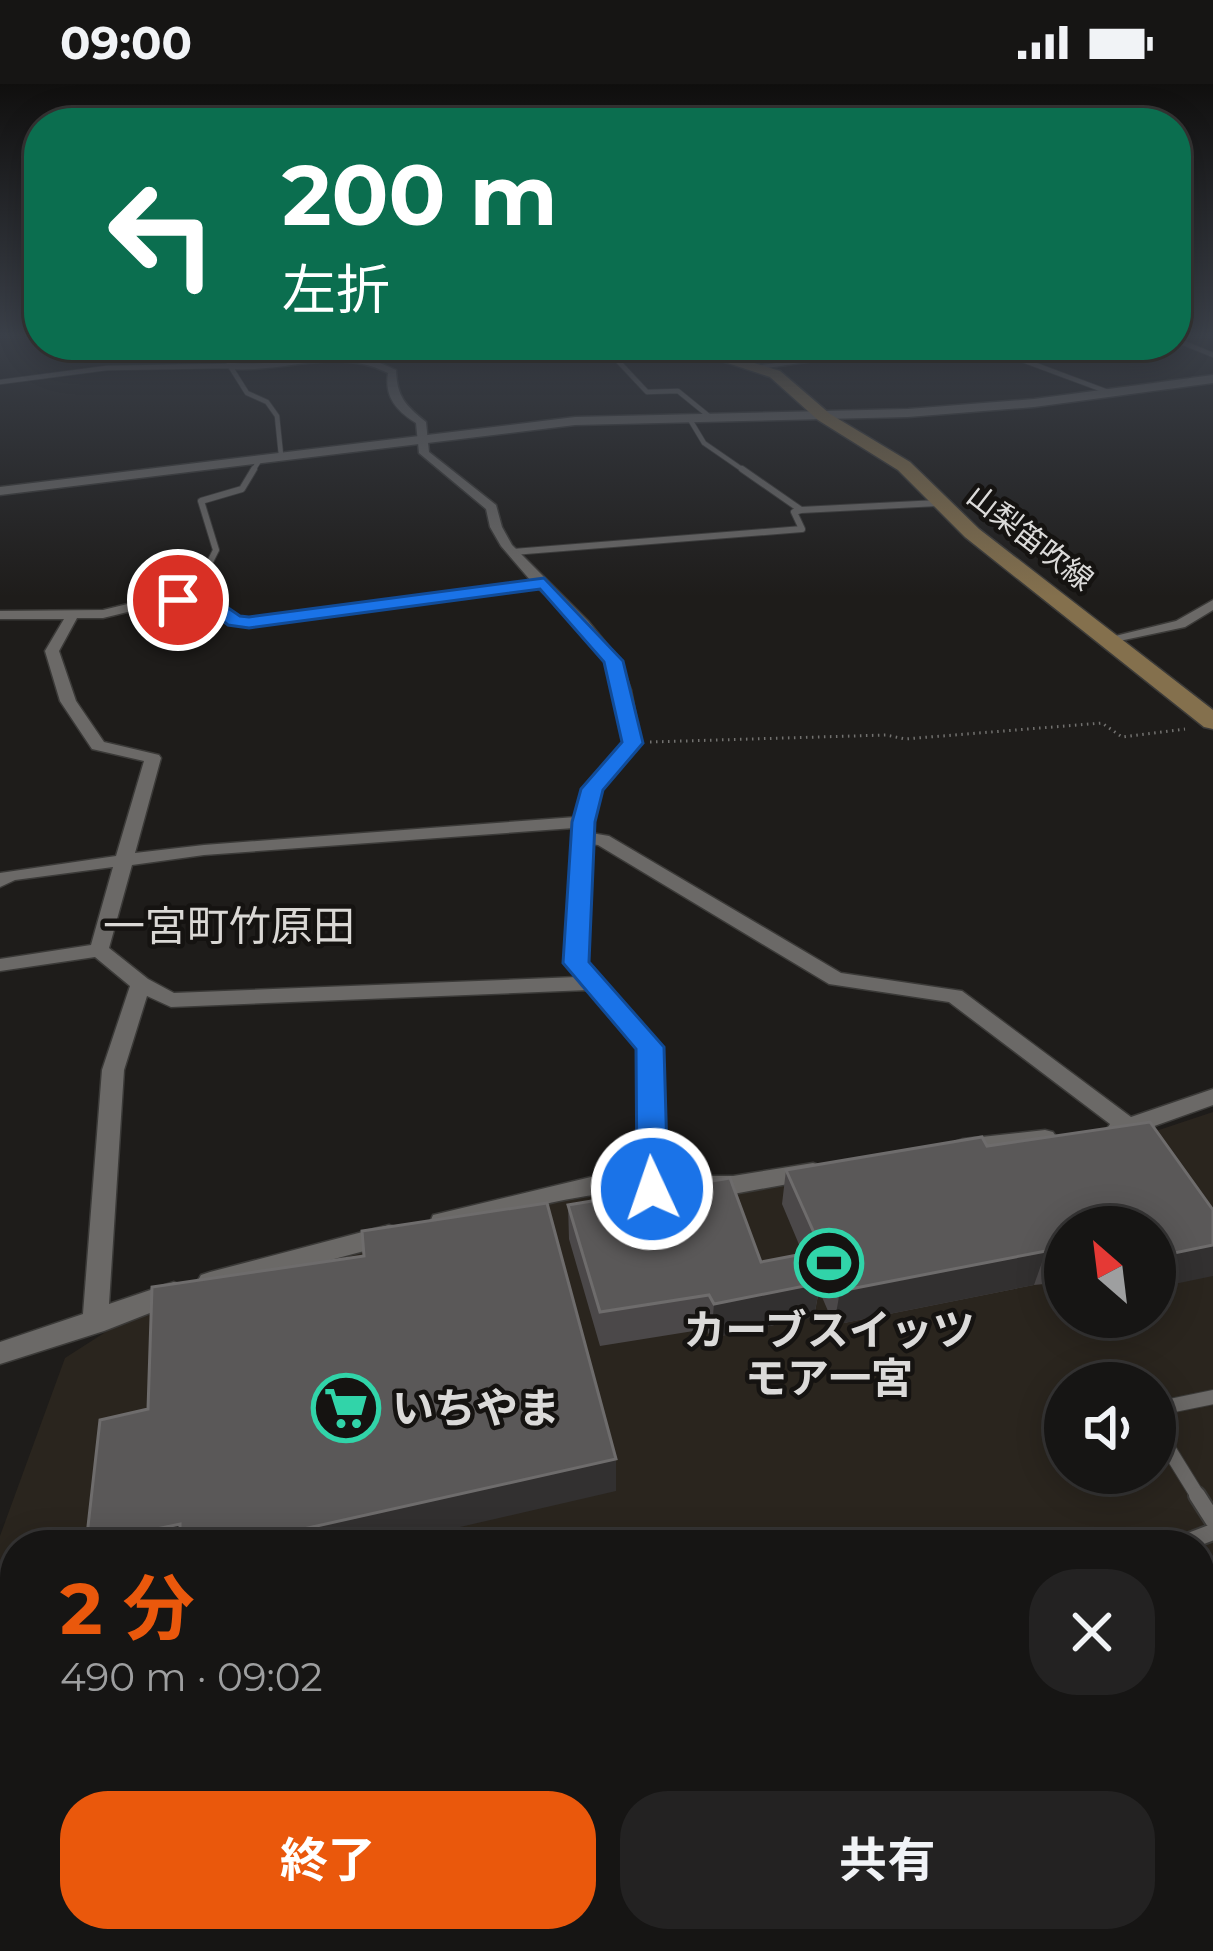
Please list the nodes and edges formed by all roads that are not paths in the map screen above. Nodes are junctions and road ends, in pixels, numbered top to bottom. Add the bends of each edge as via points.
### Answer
1 (278, 423) edge
2 (421, 423) edge
3 (557, 423) edge
4 (692, 423) edge
5 (835, 423) edge
6 (426, 439) junction
7 (281, 454) junction
8 (261, 458) junction
9 (0, 491) edge
10 (938, 503) junction
11 (802, 510) junction
12 (513, 553) junction
13 (544, 583) junction
14 (205, 597) junction
15 (1213, 604) edge
16 (73, 614) junction
17 (0, 615) edge
18 (1110, 639) junction
19 (1213, 722) edge
20 (582, 829) junction
21 (124, 861) junction
22 (0, 880) edge
23 (99, 950) junction
24 (0, 965) edge
25 (589, 983) junction
26 (142, 984) junction
27 (1213, 1097) edge
28 (1140, 1137) junction
29 (930, 1152) edge
30 (842, 1167) edge
31 (652, 1189) junction
32 (95, 1323) junction
33 (0, 1353) edge
34 (1213, 1397) edge
35 (1176, 1405) edge
36 (1176, 1461) edge
37 (1213, 1520) edge

1 - 7 lane
2 - 6 street
3 - 6 street
4 - 11 lane via 704,442
5 - 10 main road, 山梨笛吹線 via 891,456
6 - 7 street
6 - 12 street via 424,453 493,508 492,521
7 - 8 street
8 - 9 street
8 - 14 lane via 242,489 201,501 216,550
10 - 11 lane
10 - 18 main road, 山梨笛吹線
11 - 12 lane via 794,512 802,529
12 - 13 street
13 - 14 street via 249,622 235,621
13 - 20 street via 613,661 633,743 592,789
14 - 16 street
15 - 18 street via 1180,624
16 - 17 street
16 - 21 street via 52,651 68,700 98,746 153,758
18 - 19 main road, 山梨笛吹線
20 - 21 street
20 - 25 street via 576,963
20 - 28 street via 836,979 955,996
21 - 22 street
21 - 23 street
23 - 24 street
23 - 26 street
25 - 26 street via 172,1000
25 - 31 street via 650,1047
26 - 32 street via 113,1070
27 - 28 street
28 - 29 street via 1077,1134
30 - 31 street
31 - 32 street via 573,1189 197,1286
32 - 33 street
34 - 35 lane
36 - 37 lane

